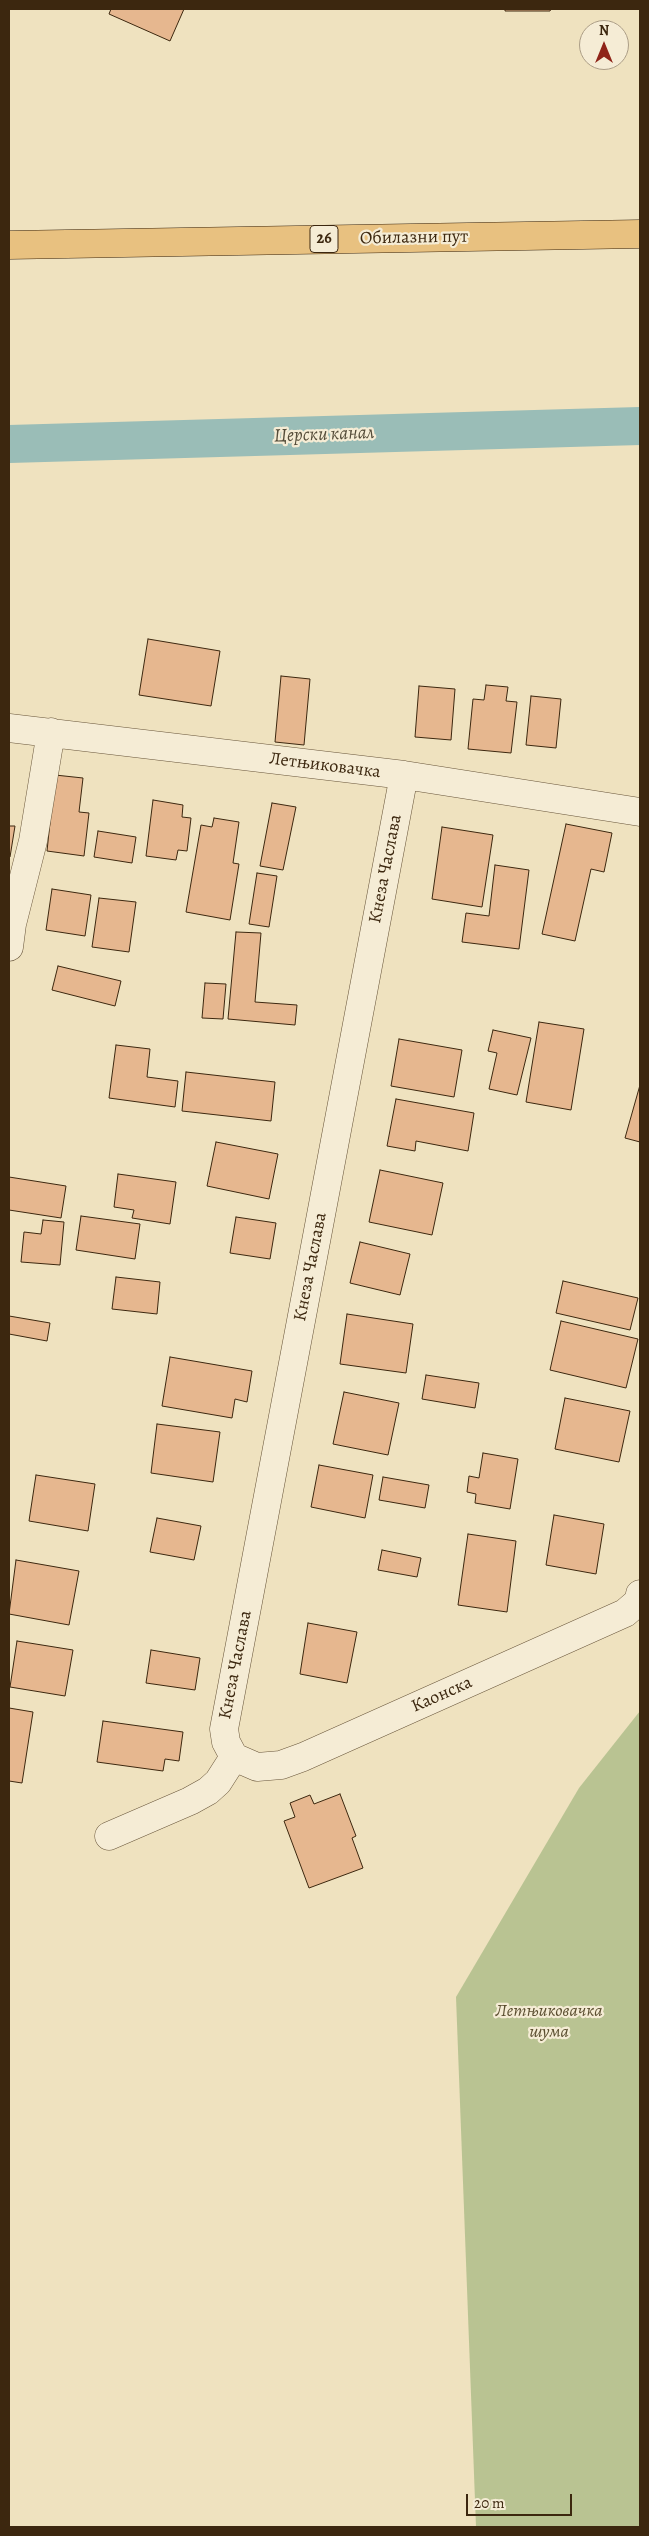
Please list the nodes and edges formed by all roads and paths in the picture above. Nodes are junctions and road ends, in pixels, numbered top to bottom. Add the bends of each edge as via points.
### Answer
1 (640, 234) edge
2 (9, 244) edge
3 (9, 728) edge
4 (51, 732) junction
5 (404, 775) junction
6 (640, 812) edge
7 (9, 947) edge
8 (640, 1594) edge
9 (234, 1757) junction
10 (109, 1836) dead end

1 - 2 main road, Обилазни пут / 26
3 - 4 street, Летњиковачка
4 - 5 street, Летњиковачка
4 - 7 street via 33,841
5 - 6 street, Летњиковачка
5 - 9 street, Кнеза Часлава via 224,1729
8 - 9 street, Каонска via 638,1601 625,1613 303,1757 281,1765 257,1767
9 - 10 street via 208,1791

